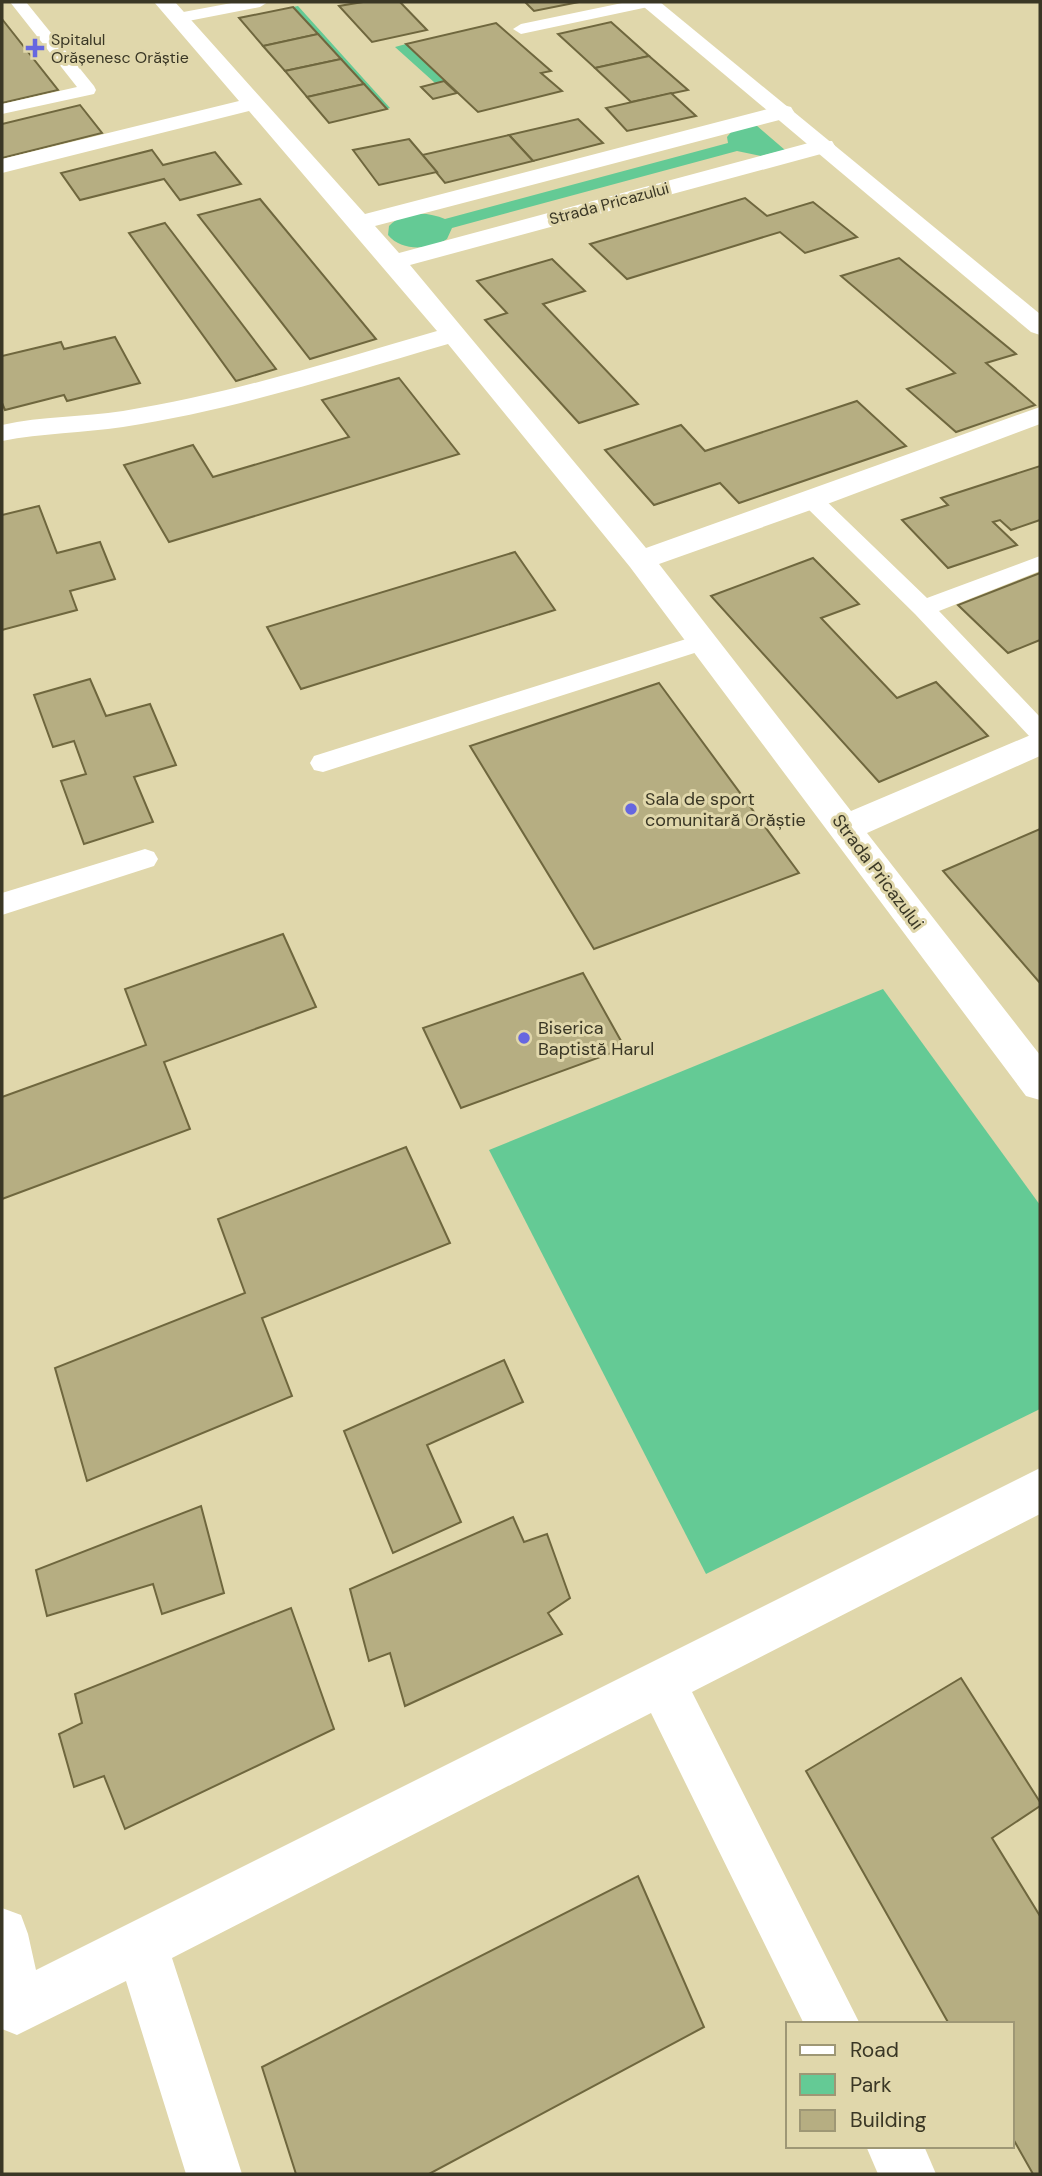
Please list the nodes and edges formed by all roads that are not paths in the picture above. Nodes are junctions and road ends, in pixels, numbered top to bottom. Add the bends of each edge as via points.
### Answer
1 (18, 2) edge
2 (260, 2) edge
3 (648, 2) edge
4 (171, 10) edge
5 (521, 29) dead end
6 (256, 103) junction
7 (2, 109) edge
8 (783, 112) junction
9 (824, 146) junction
10 (2, 166) edge
11 (360, 223) junction
12 (394, 262) junction
13 (1040, 327) edge
14 (455, 334) junction
15 (1040, 415) edge
16 (2, 433) edge
17 (812, 500) junction
18 (640, 560) junction
19 (1040, 563) edge
20 (923, 608) junction
21 (702, 642) junction
22 (1040, 732) edge
23 (1040, 743) edge
24 (323, 763) dead end
25 (845, 828) junction
26 (145, 859) dead end
27 (2, 904) edge
28 (1040, 1084) edge
29 (1040, 1490) edge
30 (661, 1682) junction
31 (2, 1934) edge
32 (141, 1944) junction
33 (10, 2013) edge
34 (831, 2022) edge
35 (895, 2148) edge
36 (214, 2174) edge
37 (908, 2174) edge

1 - 7 lane via 88,90
2 - 4 lane
3 - 5 lane
3 - 8 street
4 - 6 street, Strada Pricazului
6 - 10 street
6 - 11 street, Strada Pricazului
8 - 9 street
8 - 11 street
9 - 12 street, Strada Pricazului
9 - 13 street
11 - 12 street, Strada Pricazului
12 - 14 street, Strada Pricazului
14 - 16 street via 240,396 122,419 28,426
14 - 18 street, Strada Pricazului
15 - 17 street
17 - 18 street
17 - 20 lane
18 - 21 street, Strada Pricazului
19 - 20 lane
20 - 22 lane
21 - 24 lane
21 - 25 street, Strada Pricazului
23 - 25 street
25 - 28 street, Strada Pricazului
26 - 27 lane
29 - 30 street
30 - 32 street
30 - 34 street
31 - 33 street
32 - 33 street
32 - 36 street
35 - 37 street

